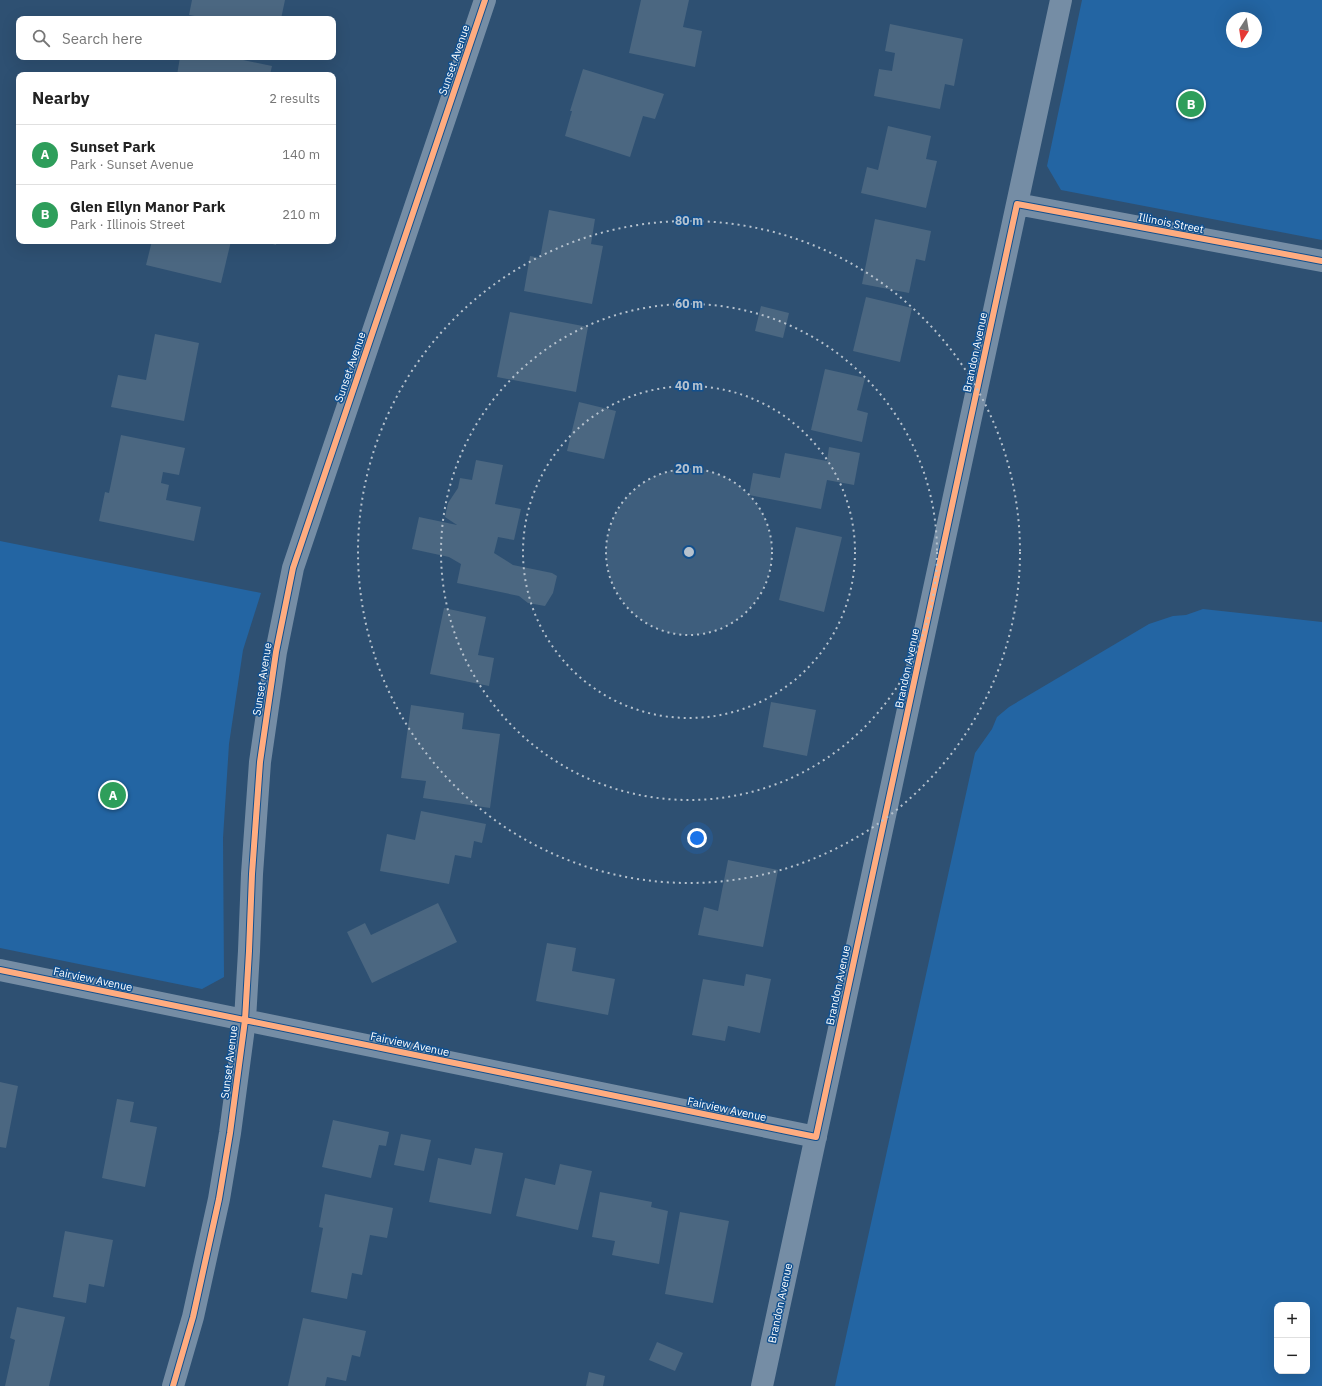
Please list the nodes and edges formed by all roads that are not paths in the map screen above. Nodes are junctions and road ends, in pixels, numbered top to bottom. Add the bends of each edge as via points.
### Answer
1 (485, 0) edge
2 (1061, 0) edge
3 (1017, 204) junction
4 (1322, 261) edge
5 (0, 970) edge
6 (245, 1020) junction
7 (816, 1137) junction
8 (173, 1386) edge
9 (762, 1386) edge

1 - 6 street, Sunset Avenue via 293,568 276,652 260,762
2 - 3 street, Brandon Avenue
3 - 4 street, Illinois Street
3 - 7 street, Brandon Avenue
5 - 6 street, Fairview Avenue
6 - 7 street, Fairview Avenue
6 - 8 street, Sunset Avenue via 219,1199 193,1317
7 - 9 street, Brandon Avenue

